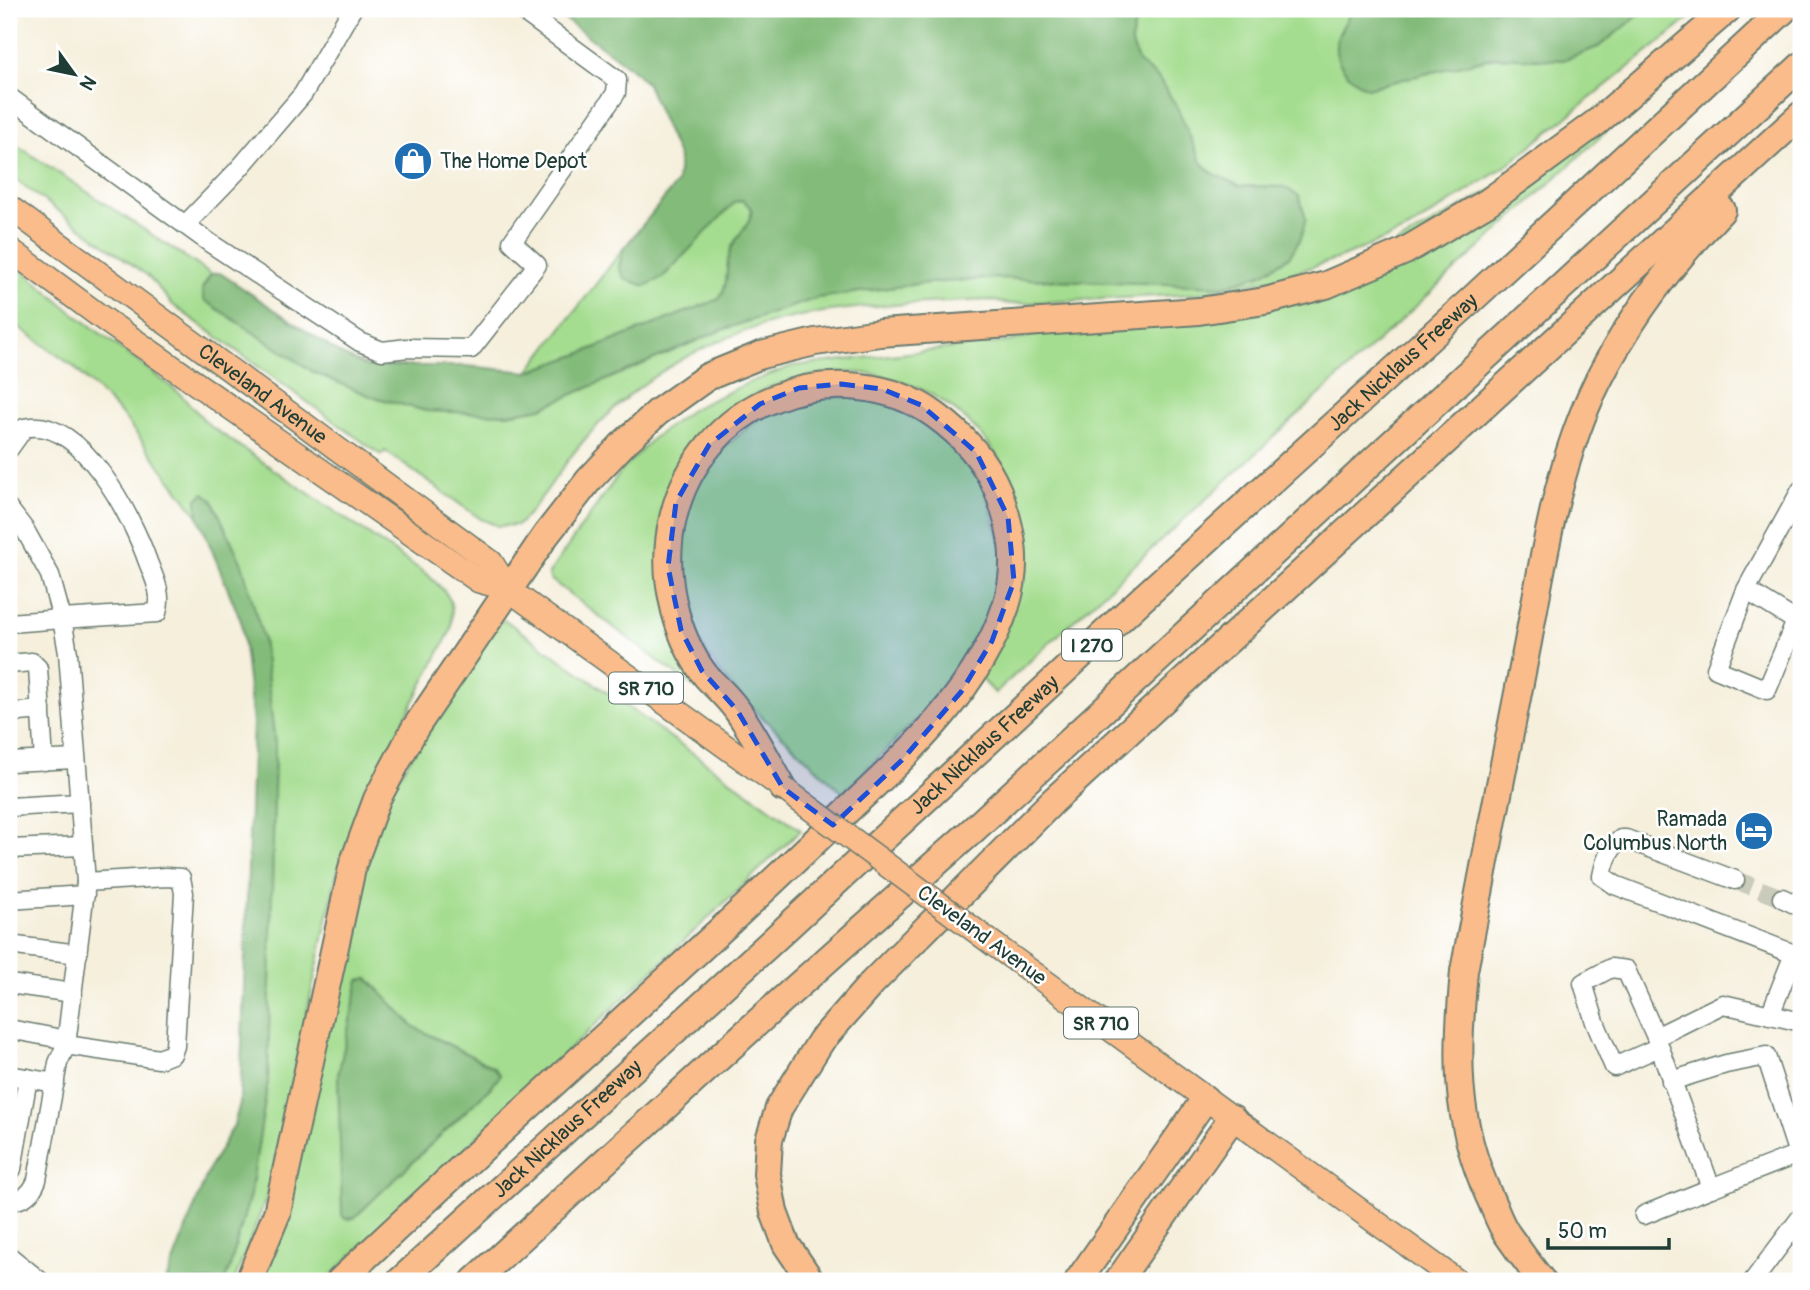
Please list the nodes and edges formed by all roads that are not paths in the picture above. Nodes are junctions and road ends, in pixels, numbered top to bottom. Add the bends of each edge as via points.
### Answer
1 (352, 9) edge
2 (520, 9) edge
3 (1728, 9) edge
4 (1785, 9) edge
5 (1801, 66) edge
6 (9, 97) edge
7 (1801, 115) edge
8 (1801, 128) edge
9 (9, 207) edge
10 (185, 225) junction
11 (9, 249) edge
12 (9, 449) edge
13 (1800, 494) edge
14 (9, 509) edge
15 (508, 589) junction
16 (1746, 590) junction
17 (62, 619) junction
18 (9, 623) edge
19 (9, 664) edge
20 (41, 710) junction
21 (9, 713) edge
22 (76, 759) junction
23 (44, 761) junction
24 (9, 762) edge
25 (783, 788) junction
26 (80, 803) junction
27 (9, 807) edge
28 (83, 846) junction
29 (9, 849) edge
30 (1735, 880) tunnel mouth
31 (85, 889) junction
32 (1782, 898) tunnel mouth
33 (9, 900) edge
34 (1801, 907) edge
35 (1801, 937) edge
36 (9, 945) edge
37 (78, 954) junction
38 (1794, 954) junction
39 (9, 984) edge
40 (73, 993) junction
41 (1770, 1015) junction
42 (1801, 1022) edge
43 (9, 1029) edge
44 (66, 1042) junction
45 (1657, 1042) junction
46 (9, 1075) edge
47 (28, 1078) junction
48 (1671, 1082) junction
49 (55, 1083) junction
50 (1205, 1099) junction
51 (1232, 1118) junction
52 (15, 1123) edge
53 (1800, 1152) edge
54 (10, 1169) edge
55 (38, 1174) junction
56 (1712, 1188) junction
57 (9, 1202) edge
58 (1644, 1215) dead end
59 (1801, 1217) edge
60 (9, 1256) edge
61 (40, 1281) edge
62 (249, 1281) edge
63 (340, 1281) edge
64 (400, 1281) edge
65 (474, 1281) edge
66 (811, 1281) edge
67 (1078, 1281) edge
68 (1118, 1281) edge
69 (1457, 1281) edge
70 (1542, 1281) edge
71 (1753, 1281) edge

1 - 10 street via 303,94
2 - 10 street via 617,80 616,93 512,242 537,265 471,349 382,351 360,342
3 - 15 highway via 1597,122 1488,202 1405,251 1326,285 1199,312 828,340 761,355 707,377 658,412 598,471
4 - 64 highway, Jack Nicklaus Freeway / I 270
5 - 65 highway, I 270 via 973,830
6 - 10 street
7 - 66 highway via 1053,801 821,1041 779,1108 769,1140 767,1174 786,1244
8 - 70 highway via 1687,248 1631,321 1575,436 1557,501 1464,971 1459,1030 1459,1093 1479,1175 1506,1232
9 - 15 main road, Cleveland Avenue via 491,562
11 - 15 main road, Cleveland Avenue via 479,581
12 - 17 street via 24,428 47,428 65,437 97,466 143,545 159,593 157,613
13 - 16 street
14 - 17 street via 50,575
15 - 25 main road, Cleveland Avenue / SR 710
15 - 62 highway via 415,728 372,812 354,864 277,1213
16 - 16 street via 1716,669 1767,690 1796,621
17 - 18 street
17 - 22 street
19 - 20 street via 32,662 38,668
20 - 21 street
20 - 23 street
22 - 23 street
22 - 26 street
23 - 24 street
25 - 50 main road, Cleveland Avenue / SR 710, bridge
25 - 63 highway via 737,710 702,671 681,631 668,567 676,502 709,445 760,404 799,388 841,384 882,389 921,405 976,452 1008,517 1014,581 992,641 976,668 901,761
26 - 27 street
26 - 28 street
28 - 29 street
28 - 31 street
30 - 38 street via 1621,839 1607,858 1602,876
31 - 33 street
31 - 37 street
31 - 44 street via 181,878 184,893 175,1046 172,1054 159,1059
32 - 34 street
35 - 38 street
36 - 37 street
37 - 40 street
38 - 41 street
39 - 40 street
40 - 44 street
41 - 42 street
41 - 45 street via 1723,1004
43 - 44 street
44 - 49 street
45 - 45 street via 1626,970 1611,968 1583,983 1614,1067
45 - 48 street
46 - 47 street
47 - 49 street
47 - 52 street
48 - 53 street via 1726,1063 1766,1056
48 - 56 street
49 - 55 street
50 - 51 main road, Cleveland Avenue / SR 710
50 - 67 highway
51 - 68 highway
51 - 69 main road, Cleveland Avenue / SR 710
52 - 54 street
53 - 56 street
54 - 55 street
55 - 57 street via 33,1191 24,1199
56 - 58 street
59 - 71 street
60 - 61 street

